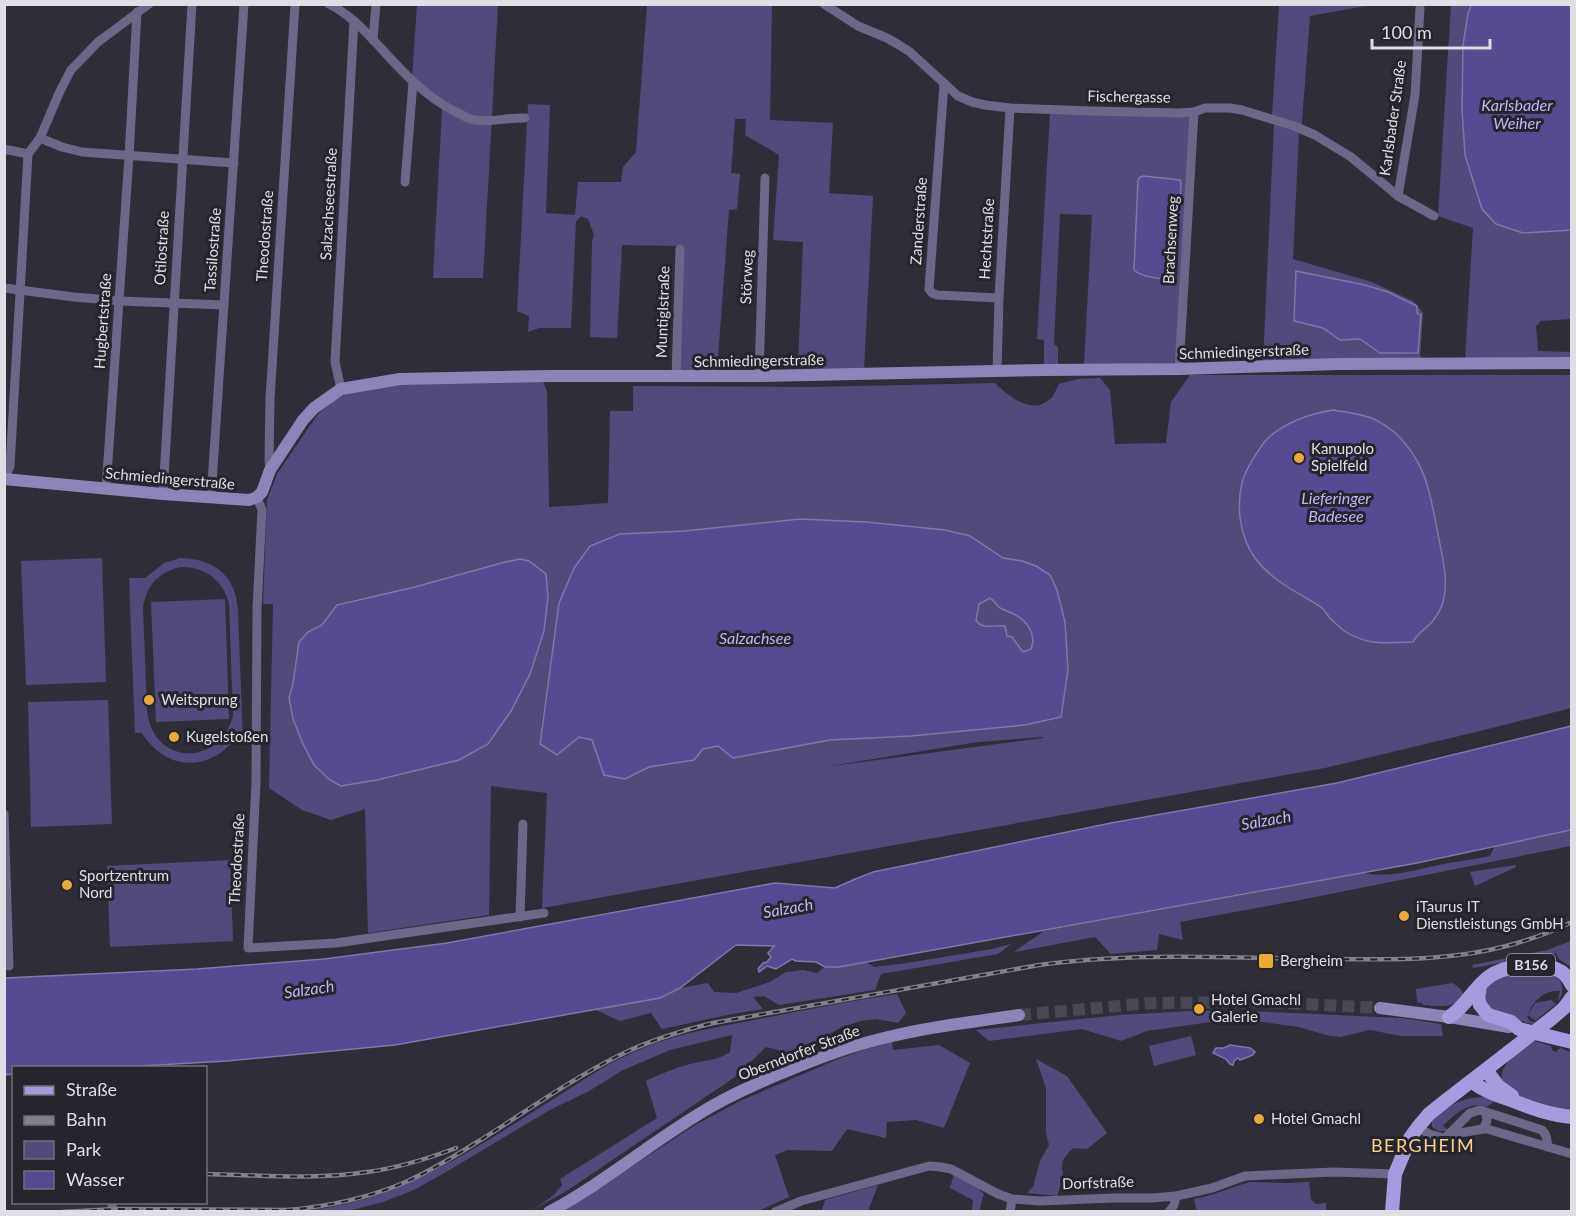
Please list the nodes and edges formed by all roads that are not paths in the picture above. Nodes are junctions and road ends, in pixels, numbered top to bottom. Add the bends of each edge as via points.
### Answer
1 (149, 4) edge
2 (192, 4) edge
3 (244, 4) edge
4 (295, 4) edge
5 (329, 4) edge
6 (376, 4) edge
7 (824, 4) edge
8 (1420, 8) dead end
9 (137, 12) junction
10 (354, 21) junction
11 (373, 40) junction
12 (413, 82) junction
13 (944, 84) junction
14 (1010, 108) junction
15 (1194, 112) junction
16 (525, 118) dead end
17 (40, 138) junction
18 (4, 148) edge
19 (28, 154) junction
20 (129, 156) junction
21 (182, 159) junction
22 (234, 162) junction
23 (765, 177) dead end
24 (405, 182) dead end
25 (1398, 196) junction
26 (1434, 216) dead end
27 (680, 249) dead end
28 (4, 288) edge
29 (20, 290) junction
30 (999, 298) junction
31 (120, 301) junction
32 (174, 302) junction
33 (224, 305) junction
34 (1572, 363) edge
35 (1179, 369) junction
36 (997, 371) junction
37 (759, 376) junction
38 (676, 377) junction
39 (340, 389) junction
40 (270, 470) junction
41 (5, 479) edge
42 (106, 489) junction
43 (163, 494) junction
44 (211, 498) junction
45 (257, 498) junction
46 (4, 814) edge
47 (523, 824) dead end
48 (544, 913) dead end
49 (520, 917) junction
50 (9, 966) dead end
51 (1572, 985) edge
52 (1479, 986) junction
53 (1572, 997) edge
54 (1380, 1008) tunnel mouth
55 (1020, 1015) tunnel mouth
56 (1449, 1017) junction
57 (1519, 1029) junction
58 (1570, 1042) edge
59 (1486, 1070) junction
60 (1472, 1082) junction
61 (1486, 1113) junction
62 (1572, 1115) edge
63 (1418, 1127) junction
64 (1483, 1129) junction
65 (1448, 1135) junction
66 (1547, 1147) junction
67 (1572, 1154) edge
68 (1395, 1174) junction
69 (1176, 1196) junction
70 (1012, 1199) junction
71 (549, 1212) edge
72 (775, 1212) edge
73 (1010, 1212) edge
74 (1169, 1212) edge
75 (1392, 1212) edge

1 - 9 street
2 - 21 street, Otilostraße
3 - 22 street, Tassilostraße
4 - 40 street, Theodostraße via 270,399
5 - 10 street
6 - 11 street
7 - 13 street, Fischergasse via 899,45
8 - 25 street, Karlsbader Straße via 1414,95
9 - 17 street via 98,42 71,70
9 - 20 street, Hugbertstraße
10 - 11 street
10 - 39 street, Salzachseestraße via 335,362
11 - 12 street
12 - 16 street via 429,96 470,119
12 - 24 street
13 - 14 street, Fischergasse via 972,102
13 - 30 street, Zanderstraße via 929,289 937,295
14 - 15 street, Fischergasse
14 - 30 street, Hechtstraße
15 - 25 street, Fischergasse via 1230,108 1294,126 1352,157
15 - 35 street, Brachsenweg
17 - 19 street
17 - 20 street via 82,152
18 - 19 street
19 - 29 street
20 - 21 street
20 - 31 street, Hugbertstraße
21 - 22 street
21 - 32 street, Otilostraße
22 - 33 street, Tassilostraße
23 - 37 street, Störweg
25 - 26 street, Fischergasse
27 - 38 street, Muntiglstraße
28 - 29 street
29 - 31 street
29 - 41 street via 10,466
30 - 36 street, Hechtstraße
31 - 32 street
31 - 42 street, Hugbertstraße
32 - 33 street
32 - 43 street, Otilostraße
33 - 44 street, Tassilostraße
34 - 35 street, Schmiedingerstraße
35 - 36 street, Schmiedingerstraße
36 - 37 street, Schmiedingerstraße
37 - 38 street, Schmiedingerstraße
38 - 39 street, Schmiedingerstraße via 399,379
39 - 40 street, Schmiedingerstraße via 303,420
40 - 45 street, Schmiedingerstraße
41 - 42 street, Schmiedingerstraße
42 - 43 street, Schmiedingerstraße
43 - 44 street, Schmiedingerstraße
44 - 45 street, Schmiedingerstraße
45 - 49 street, Theodostraße via 262,510 248,948 336,943
46 - 50 street
47 - 49 street
48 - 49 street, Theodostraße
51 - 52 main road, B156 via 1565,974 1539,965 1499,971
52 - 56 main road via 1463,1007
52 - 57 main road via 1478,999 1483,1010
53 - 59 main road, bridge via 1564,1008
54 - 56 street
55 - 71 street, Oberndorfer Straße via 879,1039 755,1083 678,1126
56 - 57 street
57 - 58 main road
59 - 60 main road
59 - 62 main road via 1498,1086 1514,1097
60 - 62 main road via 1528,1108 1558,1116
60 - 63 main road
61 - 64 street
61 - 65 street via 1474,1110
61 - 66 street via 1542,1130
63 - 65 street via 1438,1137
63 - 68 main road
64 - 65 street
64 - 66 street
66 - 67 street
68 - 69 street, Dorfstraße via 1245,1176
68 - 75 main road
69 - 70 street, Dorfstraße via 1072,1201
69 - 74 street
70 - 72 street, Dorfstraße via 951,1169 929,1166 801,1201
70 - 73 street

